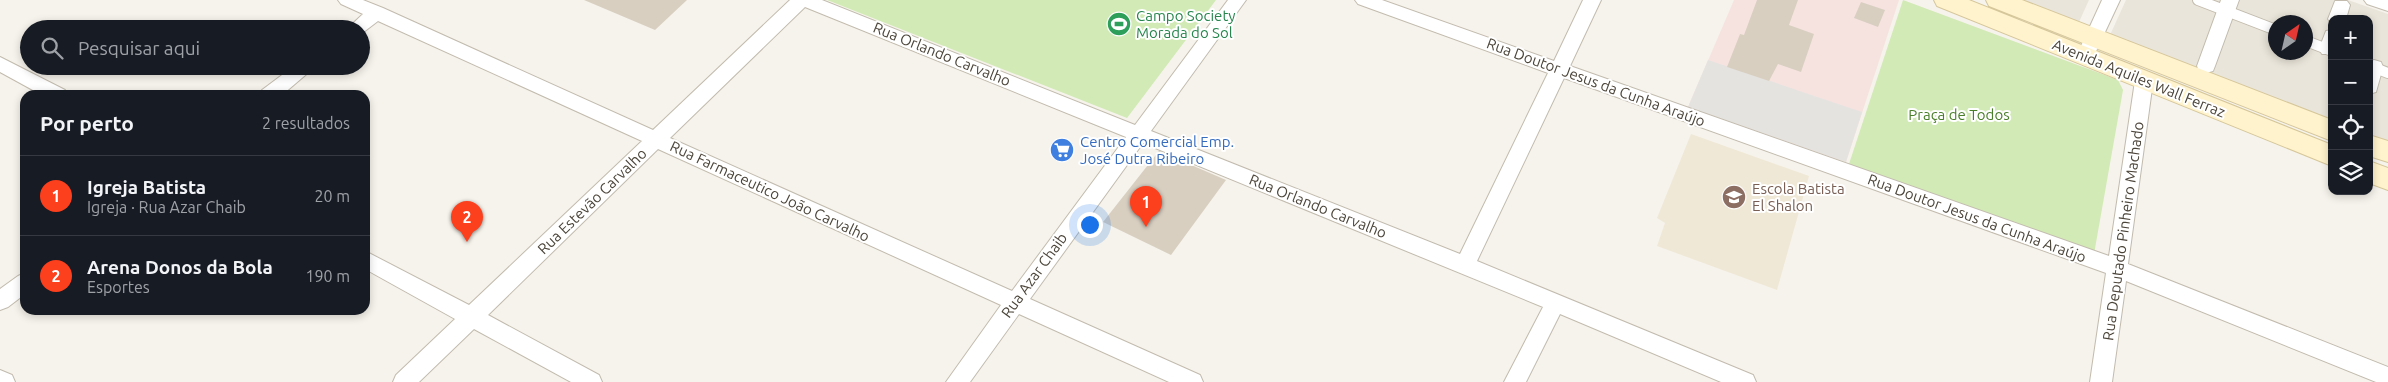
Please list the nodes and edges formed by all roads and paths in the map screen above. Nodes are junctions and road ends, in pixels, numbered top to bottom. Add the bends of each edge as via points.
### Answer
1 (347, 0) edge
2 (801, 0) edge
3 (805, 0) edge
4 (1237, 0) edge
5 (1364, 0) edge
6 (1592, 0) edge
7 (1946, 0) edge
8 (1998, 0) edge
9 (2111, 0) edge
10 (2198, 0) edge
11 (2373, 0) edge
12 (2228, 5) edge
13 (2388, 6) edge
14 (377, 12) junction
15 (367, 20) edge
16 (2268, 26) edge
17 (2313, 42) edge
18 (2328, 45) edge
19 (2089, 47) junction
20 (0, 64) edge
21 (2206, 66) dead end
22 (1558, 68) junction
23 (20, 75) edge
24 (21, 75) edge
25 (295, 75) edge
26 (2144, 81) junction
27 (49, 90) edge
28 (276, 90) edge
29 (2328, 129) edge
30 (1139, 133) junction
31 (656, 139) junction
32 (2373, 146) edge
33 (2388, 152) edge
34 (2328, 154) edge
35 (2373, 173) edge
36 (2388, 179) edge
37 (370, 262) edge
38 (1464, 265) junction
39 (2118, 268) junction
40 (20, 286) edge
41 (0, 301) edge
42 (1013, 303) junction
43 (1555, 304) junction
44 (472, 316) junction
45 (2388, 377) edge
46 (0, 380) edge
47 (4, 382) edge
48 (404, 382) edge
49 (591, 382) edge
50 (957, 382) edge
51 (1192, 382) edge
52 (1516, 382) edge
53 (1745, 382) edge
54 (2101, 382) edge

1 - 14 street, Rua Farmaceutico João Carvalho
2 - 31 street, Rua Estevão Carvalho
3 - 30 street, Rua Orlando Carvalho
4 - 30 street, Rua Azar Chaib
5 - 22 street, Rua Doutor Jesus da Cunha Araújo
6 - 22 street
7 - 19 main road, Avenida Aquiles Wall Ferraz
8 - 19 main road, Avenida Aquiles Wall Ferraz
9 - 19 street
10 - 12 lane
11 - 13 street
12 - 16 lane
12 - 21 street
14 - 15 street
14 - 31 street, Rua Farmaceutico João Carvalho
17 - 18 lane
19 - 26 main road, Avenida Aquiles Wall Ferraz
19 - 29 main road, Avenida Aquiles Wall Ferraz
20 - 23 street
22 - 38 street
22 - 39 street, Rua Doutor Jesus da Cunha Araújo
24 - 27 street
25 - 28 street
26 - 34 main road, Avenida Aquiles Wall Ferraz
26 - 39 street, Rua Deputado Pinheiro Machado
30 - 38 street, Rua Orlando Carvalho
30 - 42 street, Rua Azar Chaib
31 - 42 street, Rua Farmaceutico João Carvalho
31 - 44 street, Rua Estevão Carvalho
32 - 33 main road
35 - 36 main road
37 - 44 street
38 - 43 street, Rua Orlando Carvalho
39 - 45 street, Rua Doutor Jesus da Cunha Araújo
39 - 54 street, Rua Deputado Pinheiro Machado
40 - 41 street
42 - 50 street, Rua Azar Chaib
42 - 51 street, Rua Farmaceutico João Carvalho
43 - 52 street
43 - 53 street, Rua Orlando Carvalho
44 - 48 street, Rua Estevão Carvalho
44 - 49 street
46 - 47 street

